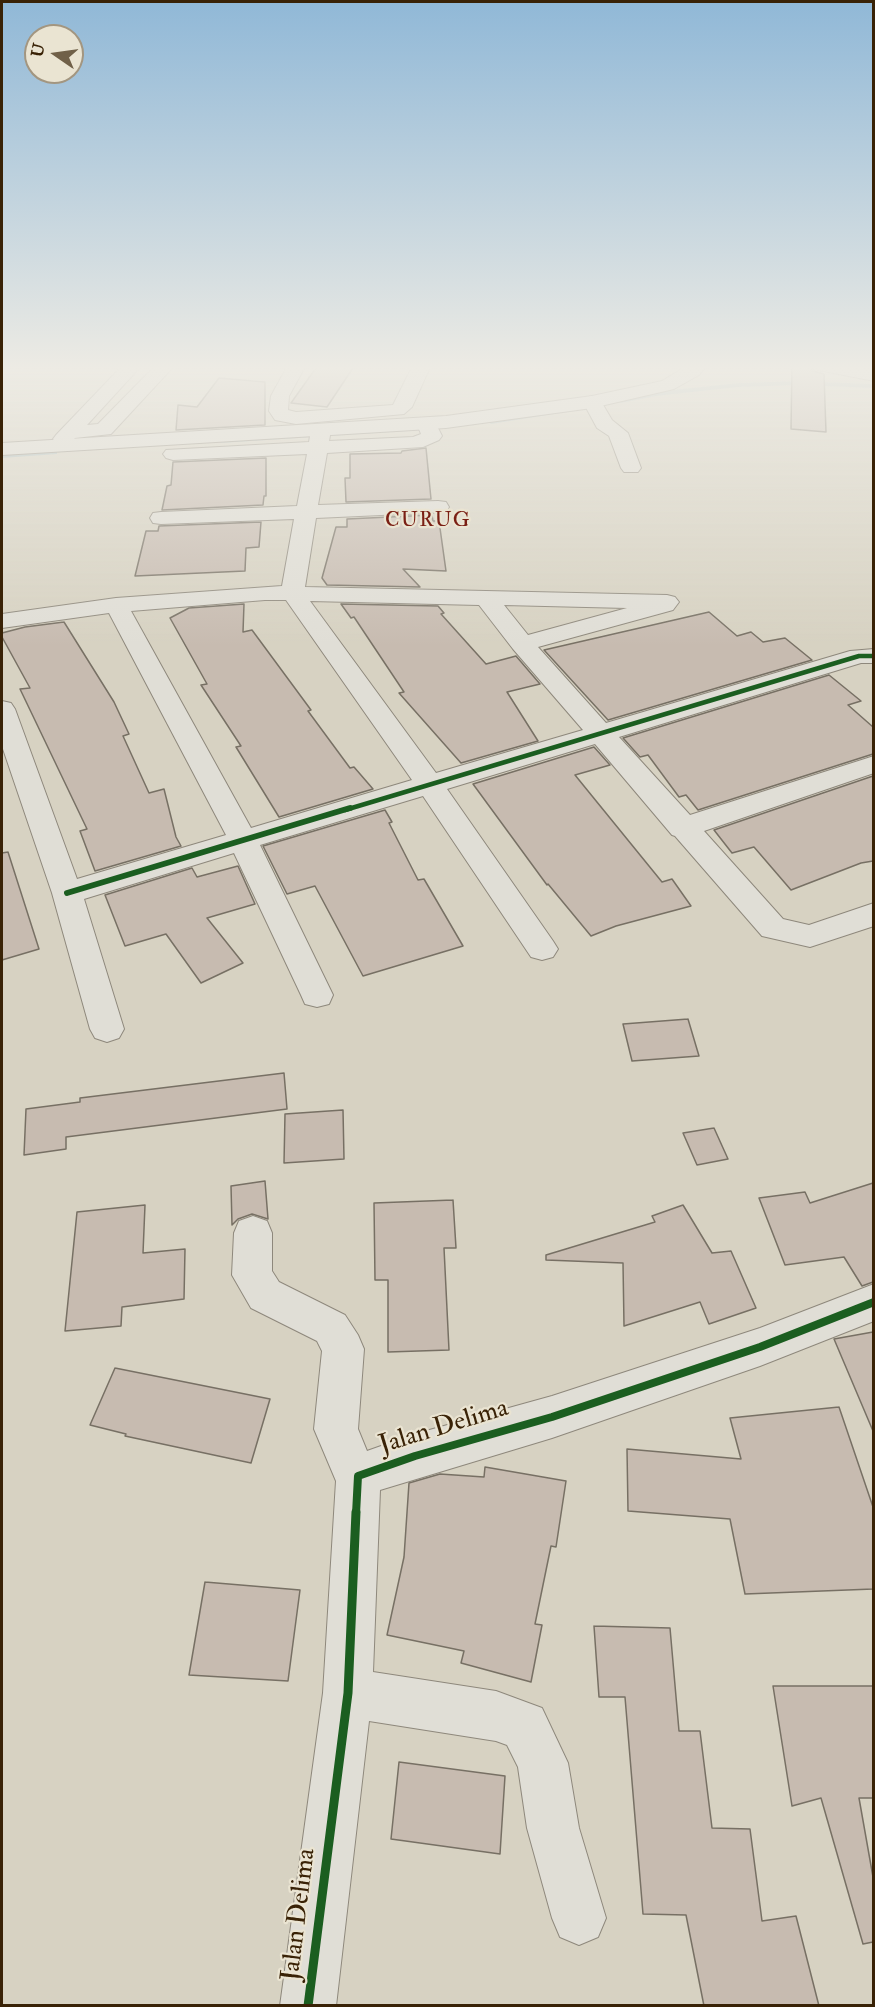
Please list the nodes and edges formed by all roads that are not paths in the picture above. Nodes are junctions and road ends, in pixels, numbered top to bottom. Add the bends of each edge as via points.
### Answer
1 (316, 459) edge
2 (628, 459) edge
3 (632, 468) dead end
4 (438, 507) dead end
5 (307, 512) junction
6 (161, 518) dead end
7 (292, 593) junction
8 (485, 597) junction
9 (116, 605) junction
10 (2, 621) edge
11 (522, 644) junction
12 (873, 656) edge
13 (2, 709) edge
14 (602, 732) junction
15 (873, 765) edge
16 (430, 785) junction
17 (682, 828) junction
18 (243, 840) junction
19 (67, 893) junction
20 (873, 914) edge
21 (542, 949) dead end
22 (317, 995) dead end
23 (107, 1029) dead end
24 (253, 1233) dead end
25 (873, 1302) edge
26 (358, 1476) junction
27 (348, 1693) junction
28 (579, 1918) dead end
29 (308, 2006) edge

1 - 5 street
2 - 3 street
4 - 5 street
5 - 6 street
5 - 7 street
7 - 8 street
7 - 9 street via 218,595
7 - 16 street
8 - 11 street
8 - 11 street via 667,602
9 - 10 street
9 - 18 street
11 - 14 street
12 - 14 street via 859,656
13 - 19 street
14 - 16 street
14 - 17 street
15 - 17 street
16 - 18 street
16 - 21 street
17 - 20 street via 773,928 810,936
18 - 19 street
18 - 22 street
19 - 23 street
24 - 26 street via 252,1275 265,1295 331,1328 343,1349 336,1429
25 - 26 street, Jalan Delima via 749,1351
26 - 27 street, Jalan Delima
27 - 28 street via 496,1716 524,1726 543,1763 553,1828
27 - 29 street, Jalan Delima

